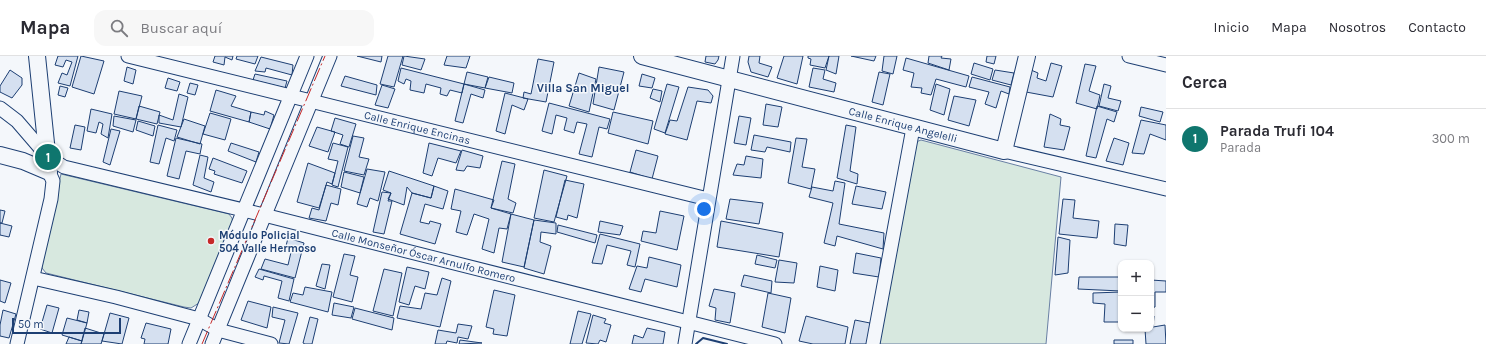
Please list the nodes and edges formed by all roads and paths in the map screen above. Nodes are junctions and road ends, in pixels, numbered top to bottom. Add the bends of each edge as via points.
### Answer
1 (37, 56) edge
2 (128, 56) edge
3 (307, 56) edge
4 (330, 56) edge
5 (642, 56) edge
6 (733, 56) edge
7 (1027, 56) edge
8 (1129, 56) edge
9 (1166, 65) edge
10 (730, 78) junction
11 (291, 97) junction
12 (312, 102) junction
13 (0, 108) edge
14 (913, 128) junction
15 (1004, 151) junction
16 (0, 155) edge
17 (49, 164) junction
18 (1166, 189) edge
19 (708, 199) junction
20 (243, 211) junction
21 (264, 215) junction
22 (33, 278) junction
23 (199, 319) junction
24 (689, 322) junction
25 (218, 330) junction
26 (17, 344) edge
27 (189, 344) edge
28 (212, 344) edge
29 (271, 344) edge
30 (685, 344) edge
31 (775, 344) edge
32 (873, 344) edge

1 - 17 street
2 - 11 street, Calle Enrique Encinas
3 - 11 street
4 - 12 street
5 - 10 street, Calle Enrique Angelelli
6 - 10 street
7 - 15 street
8 - 9 street
10 - 14 street, Calle Enrique Angelelli
10 - 19 street
11 - 12 street, Calle Enrique Encinas
11 - 20 street
12 - 19 street, Calle Enrique Encinas
12 - 21 street
13 - 17 street, Calle Monseñor Óscar Arnulfo Romero via 17,121
14 - 15 street, Calle Enrique Angelelli
14 - 32 street
15 - 18 street, Calle Enrique Angelelli
16 - 17 street
17 - 20 street, Calle Monseñor Óscar Arnulfo Romero
17 - 22 street via 53,181 51,199
19 - 24 street
20 - 21 street, Calle Monseñor Óscar Arnulfo Romero
20 - 23 street
21 - 24 street, Calle Monseñor Óscar Arnulfo Romero
21 - 25 street
22 - 23 street
22 - 26 street
23 - 25 street
23 - 27 street
24 - 30 street
24 - 31 street, Calle Monseñor Óscar Arnulfo Romero
25 - 28 street
25 - 29 street

